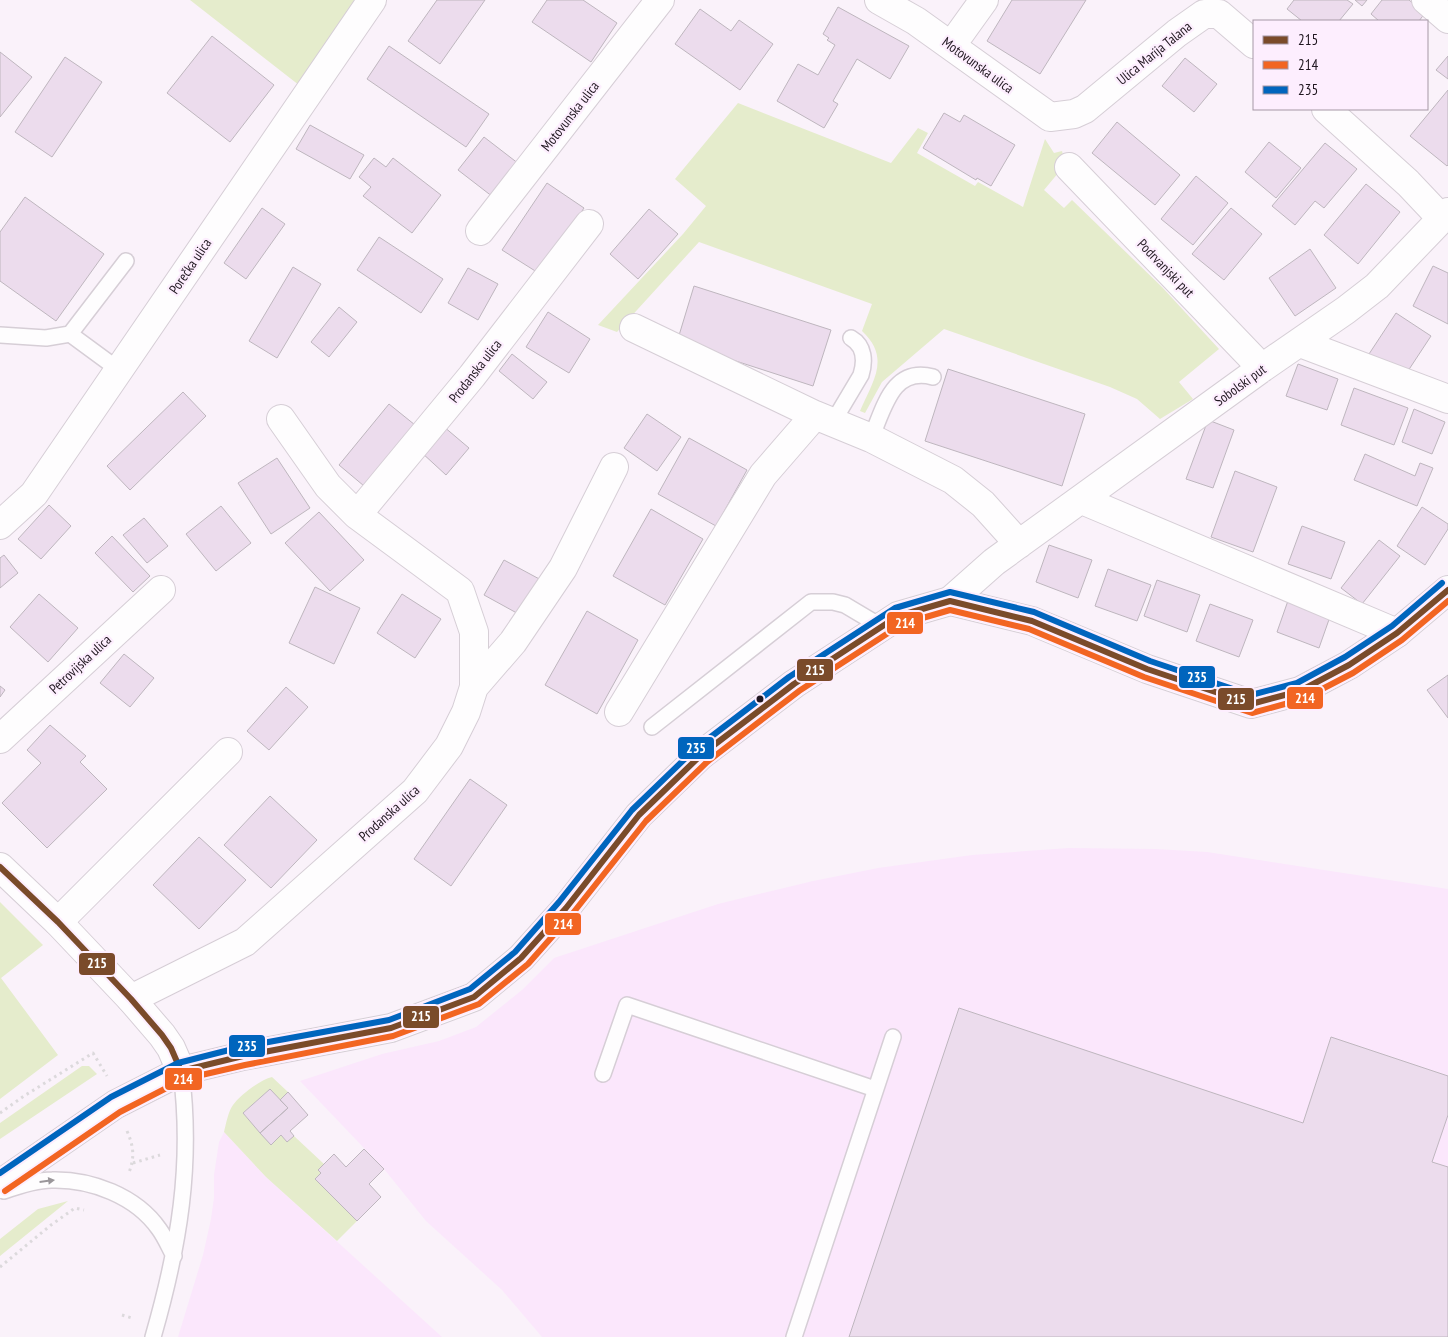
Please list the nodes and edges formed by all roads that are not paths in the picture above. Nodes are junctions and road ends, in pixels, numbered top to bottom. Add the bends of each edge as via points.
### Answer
1 (372, 0) edge
2 (660, 0) edge
3 (879, 0) edge
4 (984, 0) edge
5 (1426, 0) edge
6 (1448, 19) edge
7 (1253, 43) edge
8 (951, 46) junction
9 (1327, 110) edge
10 (1050, 117) joint
11 (1069, 167) dead end
12 (1445, 216) edge
13 (589, 224) dead end
14 (480, 232) dead end
15 (126, 261) dead end
16 (634, 328) dead end
17 (70, 334) junction
18 (0, 335) edge
19 (851, 338) dead end
20 (1300, 343) junction
21 (1262, 368) junction
22 (119, 370) junction
23 (933, 377) dead end
24 (1448, 399) edge
25 (824, 418) junction
26 (281, 419) dead end
27 (871, 438) junction
28 (614, 467) dead end
29 (1082, 500) junction
30 (357, 515) junction
31 (0, 524) edge
32 (1019, 544) junction
33 (161, 590) dead end
34 (1448, 590) edge
35 (950, 601) junction
36 (882, 627) junction
37 (1397, 633) junction
38 (474, 688) junction
39 (619, 712) dead end
40 (652, 727) dead end
41 (0, 738) edge
42 (228, 752) dead end
43 (0, 867) edge
44 (58, 922) junction
45 (131, 998) junction
46 (893, 1036) dead end
47 (181, 1071) junction
48 (602, 1074) dead end
49 (875, 1089) junction
50 (0, 1184) edge
51 (0, 1192) edge
52 (174, 1256) junction
53 (153, 1337) edge
54 (794, 1337) edge

1 - 22 street, Porečka ulica
2 - 14 street, Motovunska ulica
3 - 8 street, Motovunska ulica
4 - 8 street
5 - 6 street
7 - 10 street, Ulica Marija Talana via 1219,14 1204,14 1085,109
8 - 10 street, Motovunska ulica
9 - 12 street
11 - 21 street, Podrvanjski put
12 - 20 street, Sobolski put via 1377,286
13 - 30 street, Prodanska ulica via 472,376
15 - 17 lane
16 - 25 street
17 - 18 lane via 46,338
17 - 22 lane
19 - 25 lane via 860,347 861,375
20 - 21 street, Sobolski put
20 - 24 street
21 - 29 street, Sobolski put
22 - 31 street, Porečka ulica via 34,494
23 - 27 lane via 914,375 900,382
25 - 27 street
25 - 39 street via 762,475
26 - 30 street, Prodanska ulica via 328,486
27 - 32 street via 953,480 983,504
28 - 38 street via 563,568 513,642
29 - 32 street, Sobolski put
29 - 37 street
30 - 38 street, Prodanska ulica via 460,591 474,632
32 - 35 street, Sobolski put
33 - 41 street, Petrovijska ulica
34 - 37 street
35 - 36 street via 898,616
35 - 37 street via 1032,621 1147,669 1251,704 1300,691 1349,665
36 - 40 lane via 845,605 811,602
36 - 47 street via 794,684 701,755 639,815 522,958 474,997 391,1028
38 - 45 street, Prodanska ulica via 450,746 415,791 245,942
42 - 44 street
43 - 44 street
44 - 45 street
45 - 47 street via 171,1048
46 - 49 lane
47 - 50 street via 116,1104
47 - 52 lane via 186,1142
48 - 49 lane via 627,1005
49 - 54 lane
51 -> 52 lane via 50,1180 94,1186 126,1199 144,1212 159,1228
52 - 53 lane

